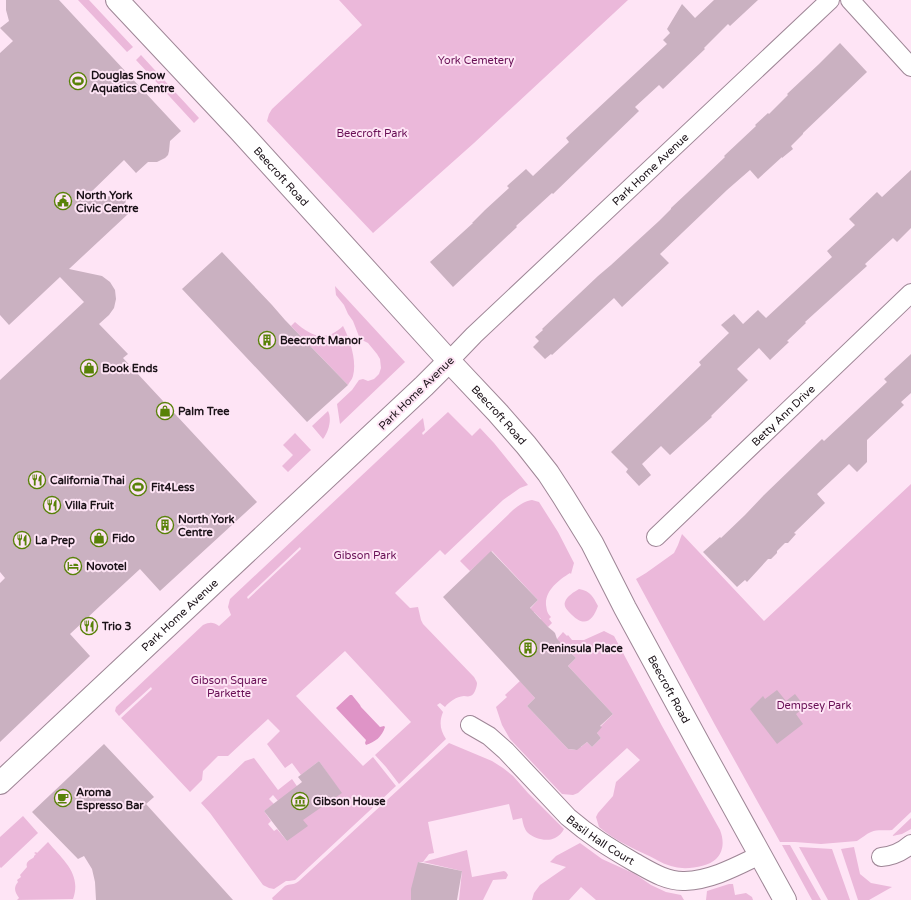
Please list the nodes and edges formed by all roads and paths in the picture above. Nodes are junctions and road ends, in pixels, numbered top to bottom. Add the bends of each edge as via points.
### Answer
1 (117, 0) edge
2 (830, 0) edge
3 (850, 0) edge
4 (911, 67) edge
5 (911, 293) edge
6 (449, 361) junction
7 (656, 537) dead end
8 (470, 725) dead end
9 (0, 783) edge
10 (911, 844) edge
11 (760, 854) junction
12 (881, 857) dead end
13 (785, 900) edge

1 - 6 street, Beecroft Road
2 - 6 street, Park Home Avenue
3 - 4 street
5 - 7 street, Betty Ann Drive
6 - 9 street, Park Home Avenue
6 - 11 street, Beecroft Road via 519,436 564,496
8 - 11 street, Basil Hall Court via 506,751 578,826 610,848 658,875 679,881 702,879 724,872
10 - 12 street via 902,851
11 - 13 street, Beecroft Road

